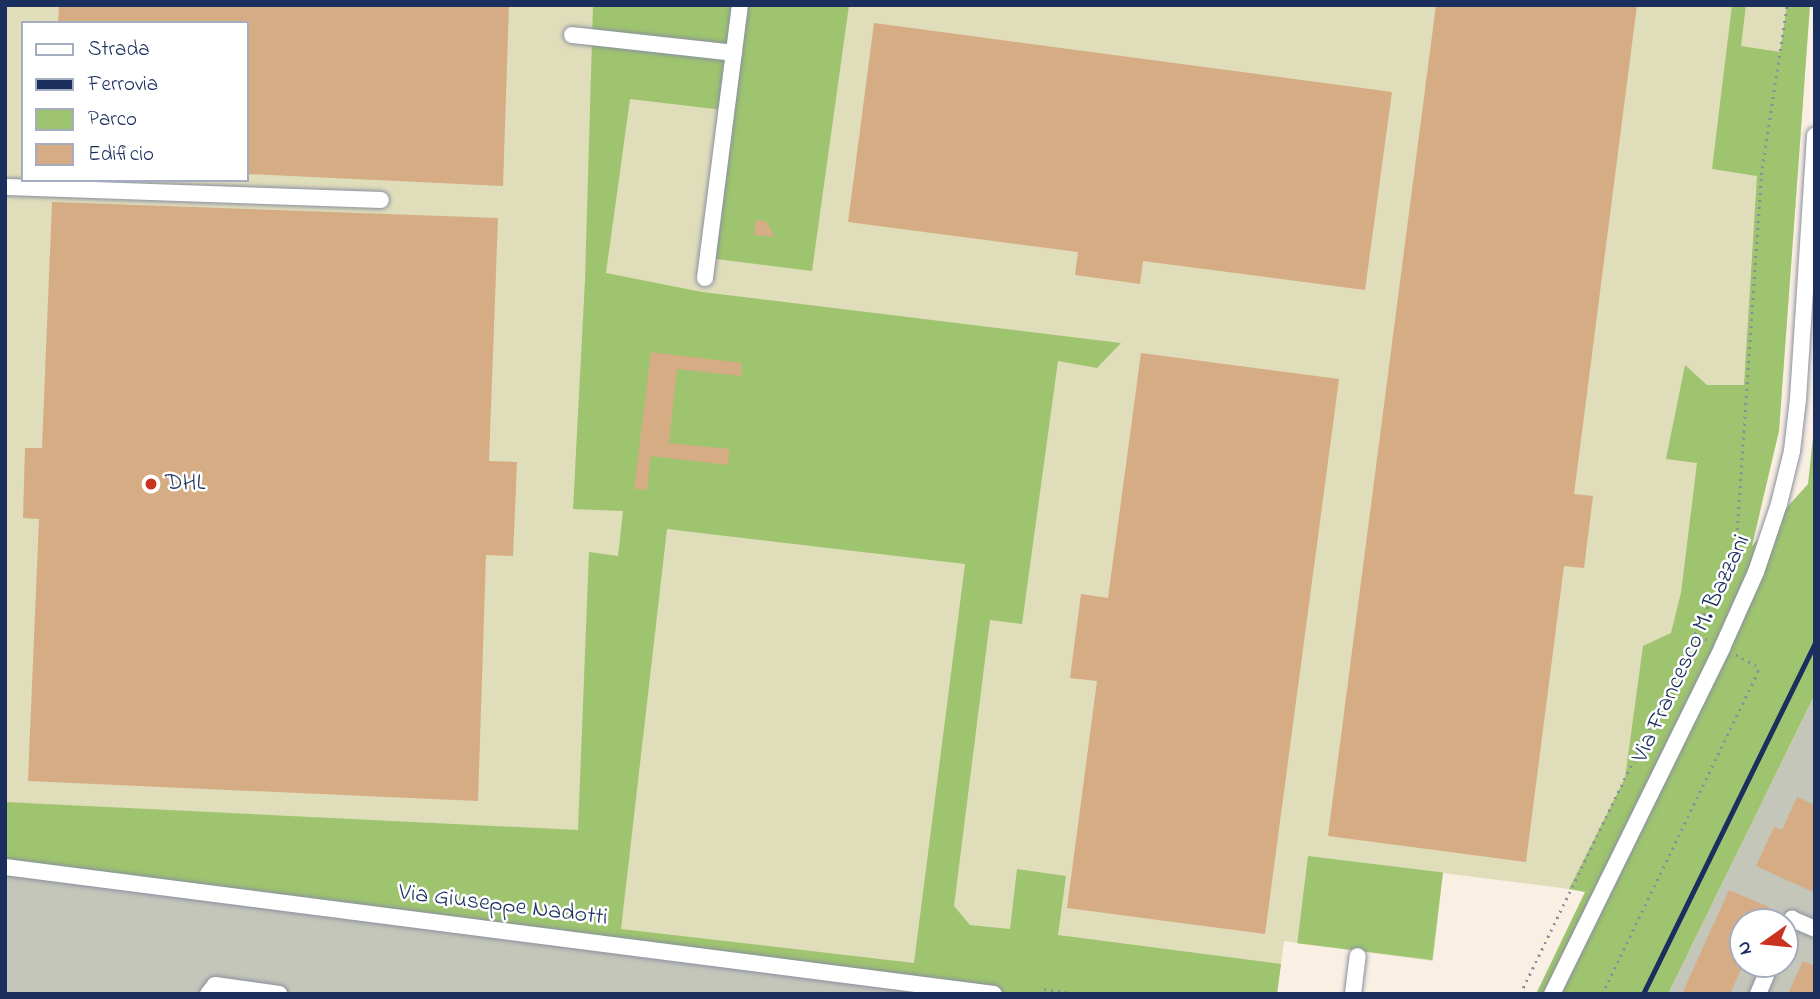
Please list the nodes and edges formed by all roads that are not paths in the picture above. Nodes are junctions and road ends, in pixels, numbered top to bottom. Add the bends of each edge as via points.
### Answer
1 (740, 5) edge
2 (572, 36) dead end
3 (734, 53) junction
4 (1815, 136) edge
5 (8, 187) dead end
6 (381, 200) dead end
7 (705, 278) dead end
8 (5, 867) edge
9 (1358, 956) dead end
10 (1354, 993) edge
11 (208, 994) edge
12 (279, 994) edge
13 (994, 994) edge
14 (1552, 994) edge

1 - 3 street
2 - 3 street
3 - 7 street
4 - 14 street, Via Francesco M. Bazzani via 1792,451 1756,572
5 - 6 street
8 - 13 street, Via Giuseppe Nadotti
9 - 10 street
11 - 12 street via 215,985

